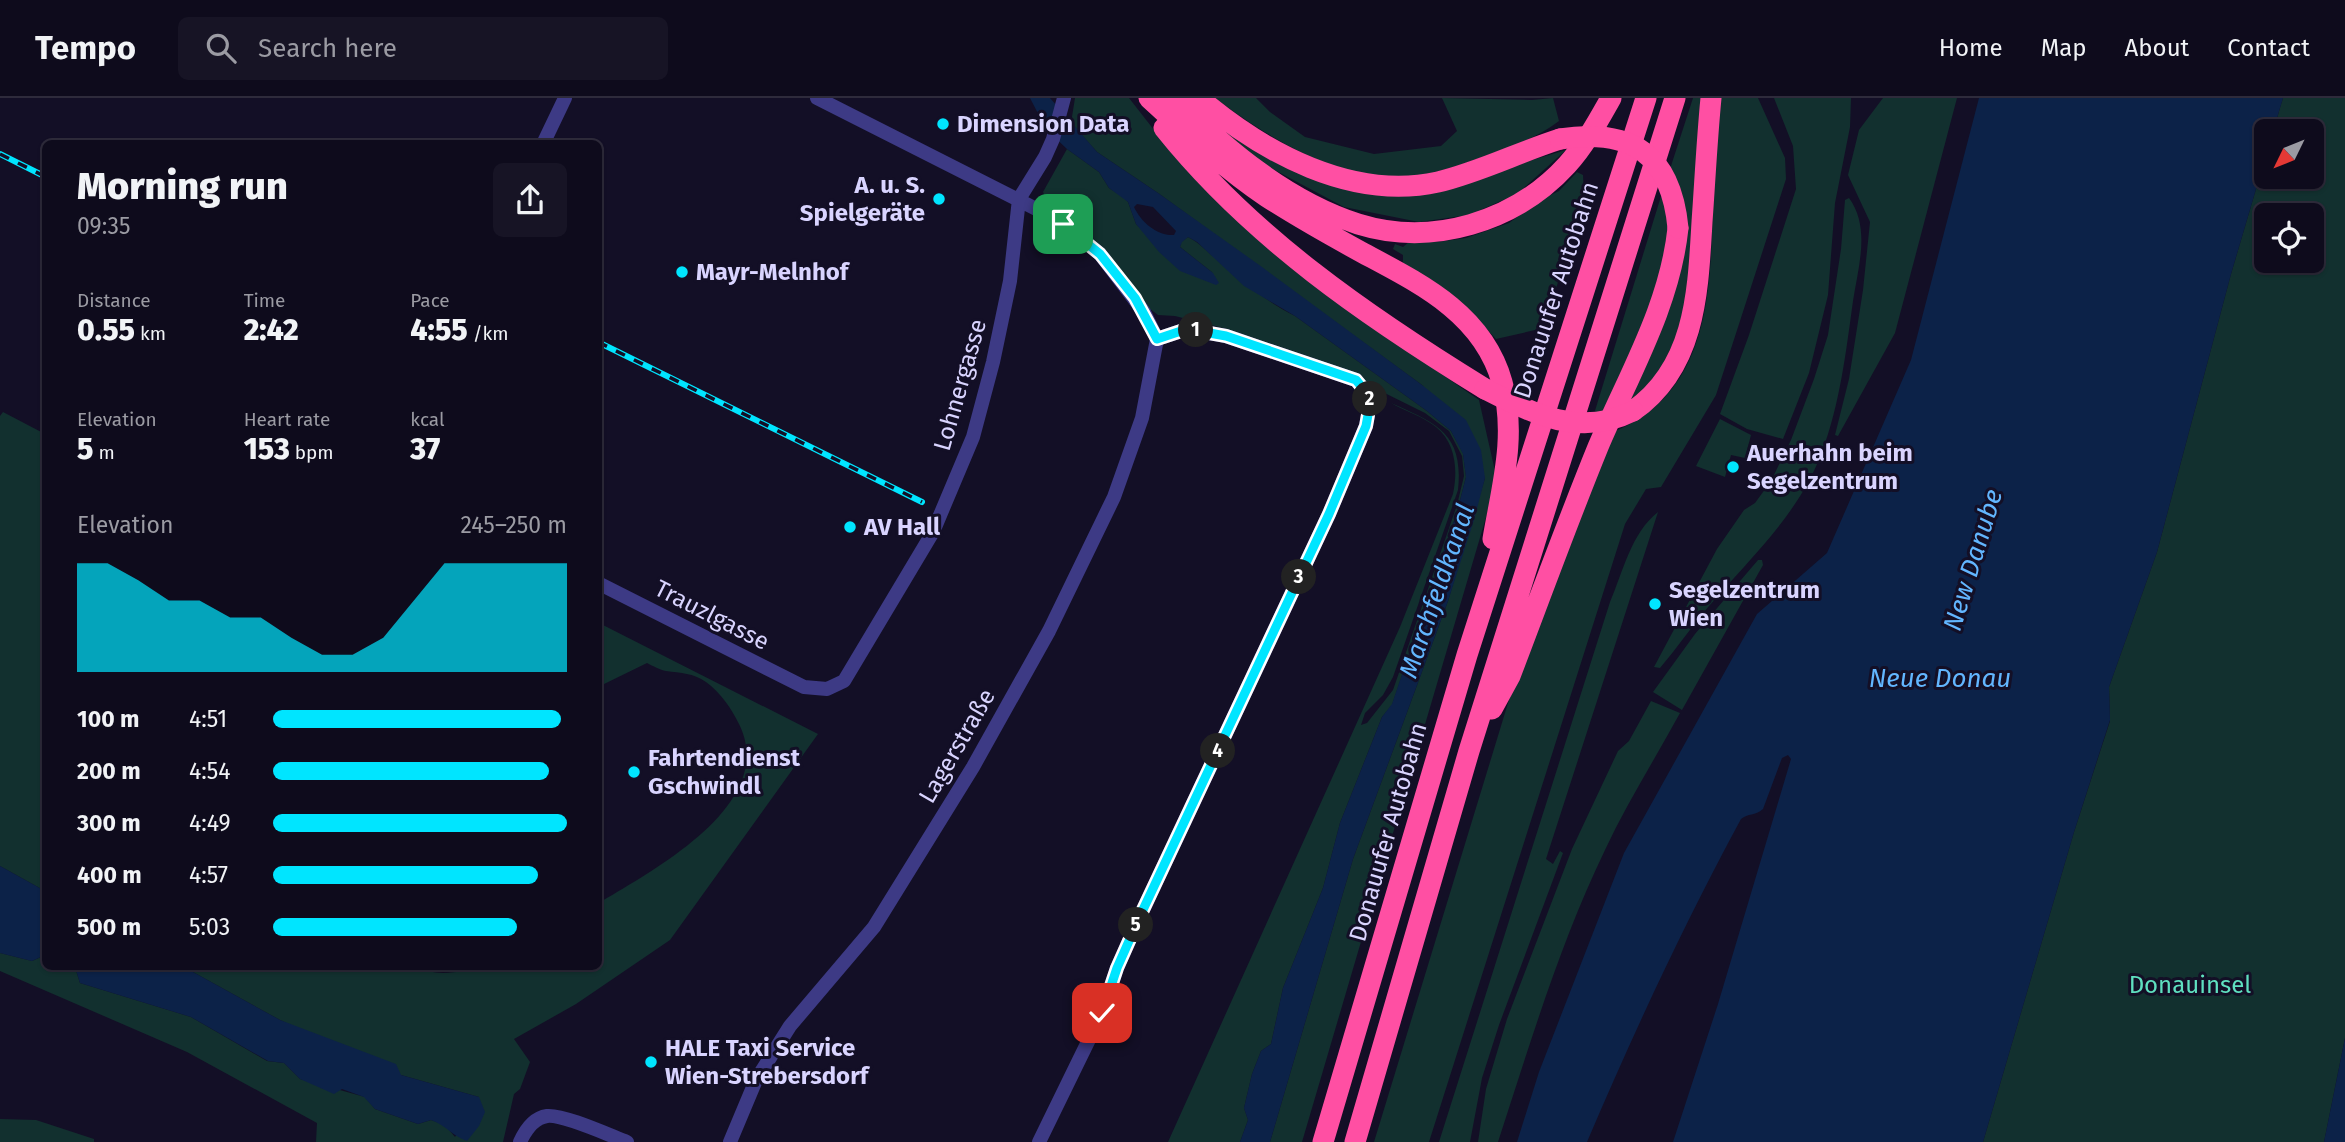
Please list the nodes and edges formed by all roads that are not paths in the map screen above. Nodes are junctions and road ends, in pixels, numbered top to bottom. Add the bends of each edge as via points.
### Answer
1 (565, 98) edge
2 (817, 98) edge
3 (1142, 98) edge
4 (1149, 98) edge
5 (1174, 98) edge
6 (1199, 98) edge
7 (1611, 98) edge
8 (1646, 98) edge
9 (1675, 98) edge
10 (1711, 98) edge
11 (1063, 100) edge
12 (544, 140) edge
13 (1019, 199) junction
14 (1157, 339) junction
15 (602, 585) edge
16 (1478, 621) junction
17 (804, 687) joint
18 (1469, 751) junction
19 (520, 1142) edge
20 (627, 1142) edge
21 (730, 1142) edge
22 (1039, 1142) edge
23 (1323, 1142) edge
24 (1354, 1142) edge

1 - 12 street
2 - 13 street
3 - 10 highway, bridge via 1209,178 1300,262 1375,319 1485,389 1536,414 1595,424 1645,402 1681,354 1698,282
4 - 16 highway via 1235,174 1440,297 1483,339 1503,383 1510,430
5 - 7 highway via 1242,158 1308,202 1361,225 1417,233 1472,225 1522,203 1567,165
6 - 18 highway, bridge via 1249,134 1310,167 1346,180 1383,187 1417,185 1446,180 1560,139 1604,136 1626,142 1646,155 1673,196 1678,228 1655,318 1598,448 1510,676
8 - 16 highway, Donauufer Autobahn
9 - 18 highway
11 - 13 street via 1053,139
13 - 14 street via 1058,220 1100,254 1135,298
13 - 17 street, Lohnergasse via 1010,281 985,394 973,438 933,532 844,681 827,689
14 - 21 street, Lagerstraße via 1142,418 1114,496 1049,631 874,927 790,1026 756,1080
14 - 22 street via 1187,329 1226,336 1356,380 1371,398 1366,426 1329,514
15 - 17 street, Trauzlgasse
16 - 23 highway, Donauufer Autobahn
18 - 24 highway
19 - 20 street via 531,1123 548,1116

